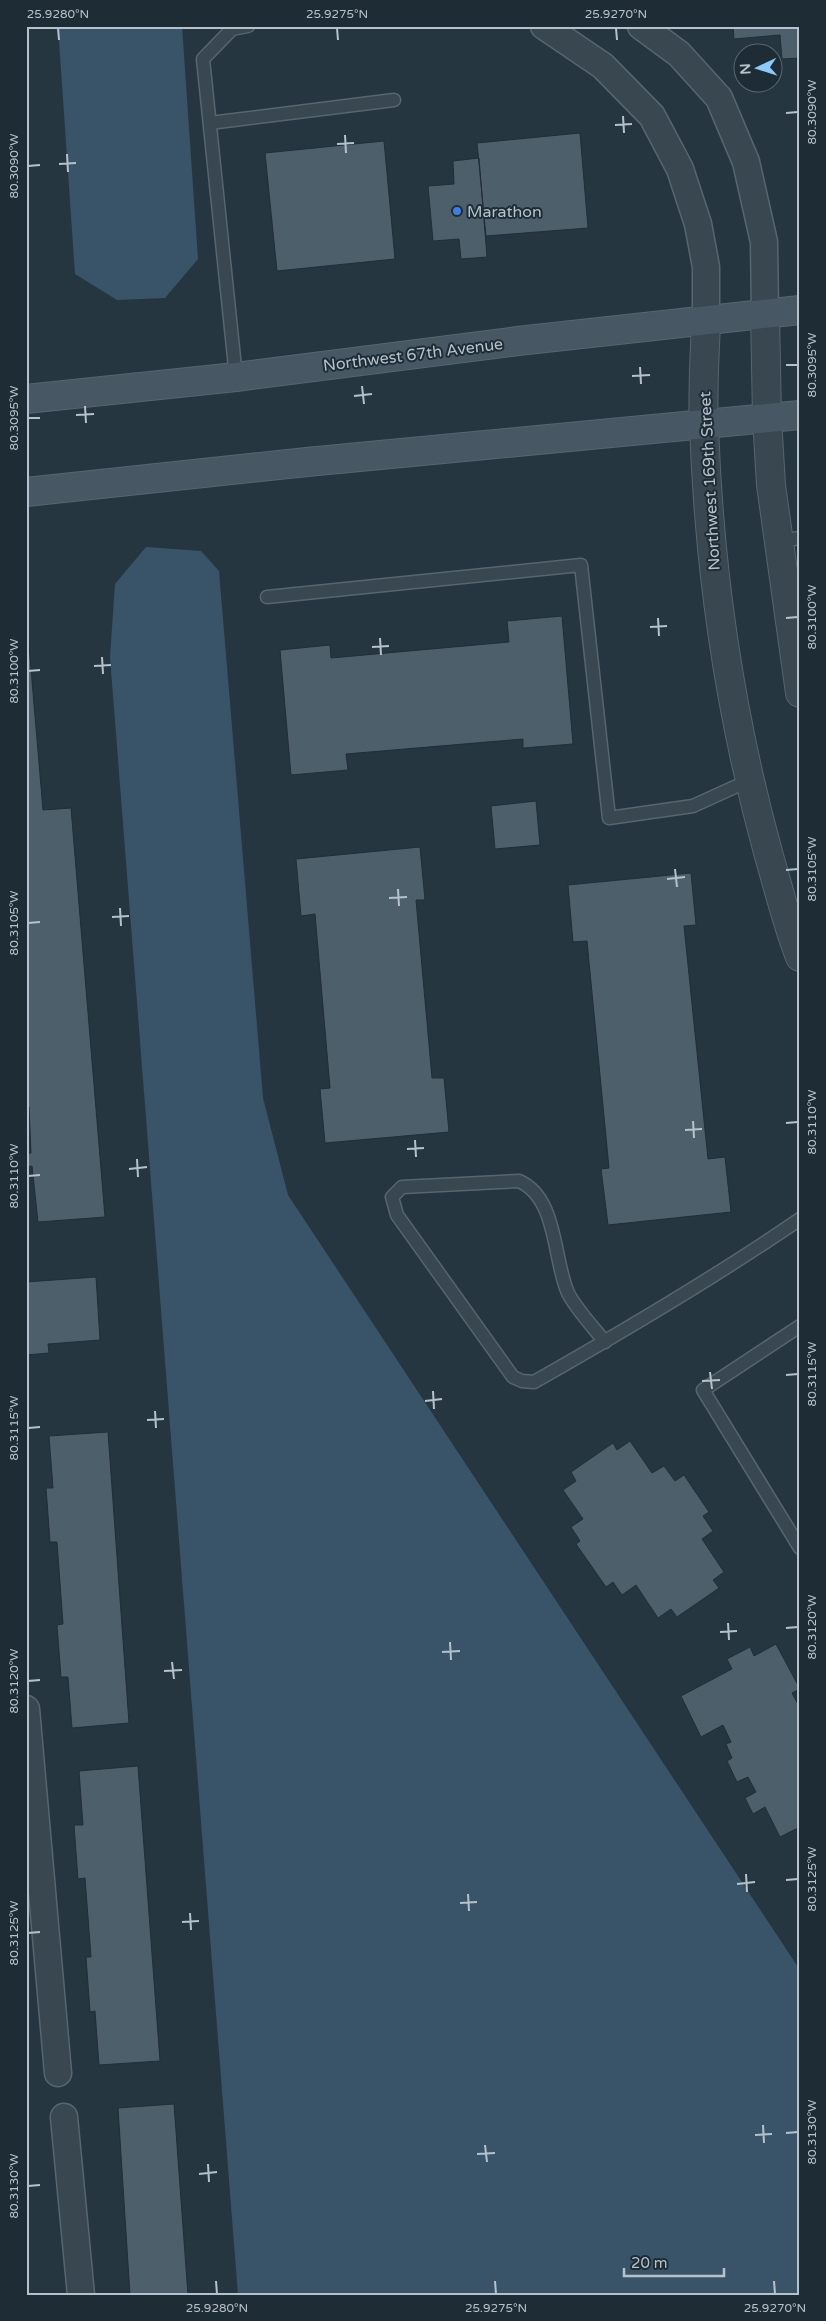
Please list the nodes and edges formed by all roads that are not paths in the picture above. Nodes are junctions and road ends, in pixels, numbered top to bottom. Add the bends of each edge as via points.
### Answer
1 (247, 26) edge
2 (544, 26) edge
3 (642, 26) edge
4 (394, 100) dead end
5 (210, 124) junction
6 (800, 310) edge
7 (765, 314) junction
8 (706, 320) junction
9 (236, 377) junction
10 (26, 399) edge
11 (800, 415) edge
12 (767, 418) junction
13 (703, 425) junction
14 (26, 492) edge
15 (789, 540) edge
16 (266, 597) dead end
17 (796, 651) edge
18 (800, 693) edge
19 (750, 780) junction
20 (800, 957) edge
21 (800, 1219) edge
22 (800, 1326) edge
23 (605, 1342) junction
24 (800, 1548) edge
25 (26, 1709) edge
26 (58, 2073) dead end
27 (64, 2117) dead end
28 (81, 2295) edge

1 - 5 lane via 232,29 203,59
2 - 8 street, Northwest 169th Street via 603,66 652,116 680,169 698,224 706,267
3 - 7 street via 679,54 719,98 746,162 764,242
4 - 5 lane
5 - 9 lane
6 - 7 main road, Northwest 67th Avenue
7 - 8 main road, Northwest 67th Avenue
7 - 12 street
8 - 9 main road, Northwest 67th Avenue
8 - 13 street, Northwest 169th Street
9 - 10 main road, Northwest 67th Avenue
11 - 12 main road
12 - 13 main road
12 - 15 street via 771,485
13 - 14 main road
13 - 19 street, Northwest 169th Street via 714,576 731,694
15 - 17 street
16 - 19 lane via 581,565 609,818 693,806
17 - 18 street
19 - 20 street, Northwest 169th Street via 790,932
21 - 23 lane
22 - 24 lane via 703,1390
23 - 23 lane via 534,1382 513,1377 397,1215 392,1197 402,1187 519,1181 529,1186 540,1196 568,1293
25 - 26 street
27 - 28 street

